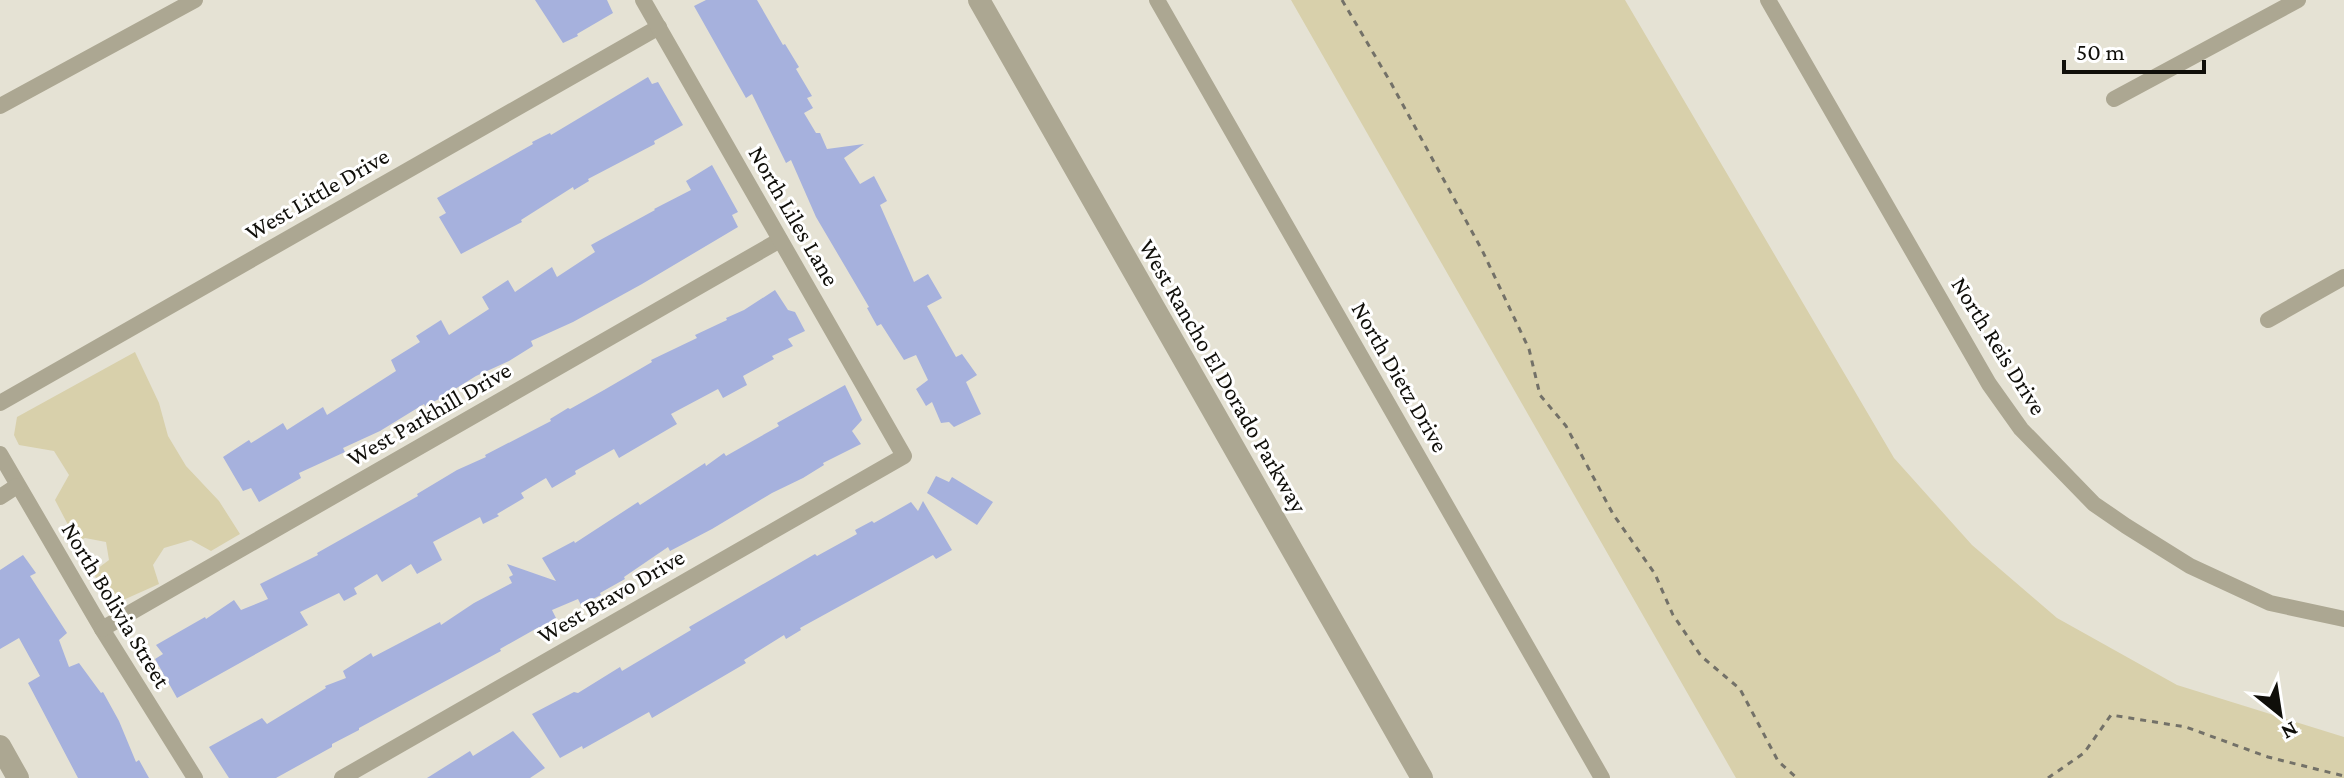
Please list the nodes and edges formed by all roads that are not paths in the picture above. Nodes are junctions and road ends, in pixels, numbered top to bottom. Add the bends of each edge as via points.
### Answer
1 (195, 0) edge
2 (643, 0) edge
3 (979, 0) edge
4 (1157, 0) edge
5 (1768, 0) edge
6 (2298, 0) edge
7 (659, 27) junction
8 (2114, 99) dead end
9 (0, 106) edge
10 (780, 240) junction
11 (2344, 277) edge
12 (2268, 320) dead end
13 (0, 403) edge
14 (0, 454) edge
15 (904, 456) joint
16 (17, 486) junction
17 (0, 497) edge
18 (2344, 619) edge
19 (102, 629) junction
20 (0, 746) edge
21 (18, 778) edge
22 (195, 778) edge
23 (342, 778) edge
24 (1422, 778) edge
25 (1602, 778) edge

1 - 9 street
2 - 7 street, North Liles Lane
3 - 24 street, West Rancho El Dorado Parkway
4 - 25 street, North Dietz Drive
5 - 18 street, North Reis Drive via 1989,384 2021,429 2094,504 2190,566 2270,603
6 - 8 street
7 - 10 street, North Liles Lane
7 - 13 street, West Little Drive
10 - 15 street, North Liles Lane
10 - 19 street, West Parkhill Drive
11 - 12 street
14 - 16 street, North Bolivia Street
15 - 23 street, West Bravo Drive
16 - 17 street
16 - 19 street, North Bolivia Street
19 - 22 street, North Bolivia Street
20 - 21 street

